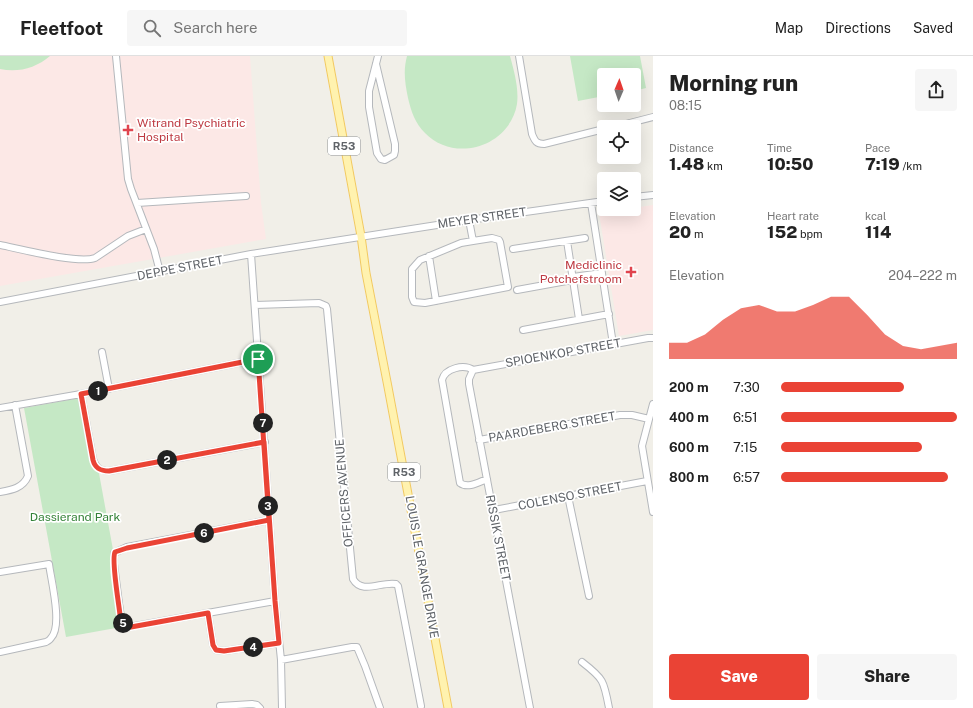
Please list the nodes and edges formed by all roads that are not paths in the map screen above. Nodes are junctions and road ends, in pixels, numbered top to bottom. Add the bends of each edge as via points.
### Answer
1 (116, 56) edge
2 (328, 56) edge
3 (378, 56) edge
4 (519, 56) edge
5 (376, 64) junction
6 (653, 117) edge
7 (641, 120) edge
8 (597, 131) edge
9 (653, 195) edge
10 (246, 196) dead end
11 (641, 196) edge
12 (597, 202) edge
13 (137, 203) junction
14 (591, 203) junction
15 (469, 220) junction
16 (146, 229) junction
17 (361, 236) junction
18 (585, 238) dead end
19 (473, 241) junction
20 (567, 241) junction
21 (0, 245) edge
22 (513, 248) dead end
23 (251, 254) junction
24 (429, 256) junction
25 (160, 272) junction
26 (602, 272) junction
27 (573, 279) junction
28 (517, 290) dead end
29 (436, 301) junction
30 (0, 302) edge
31 (255, 305) junction
32 (608, 314) junction
33 (579, 319) junction
34 (523, 330) dead end
35 (653, 338) edge
36 (613, 344) junction
37 (102, 352) dead end
38 (258, 359) junction
39 (473, 370) junction
40 (109, 389) junction
41 (81, 394) junction
42 (653, 404) edge
43 (15, 406) junction
44 (0, 408) edge
45 (648, 420) junction
46 (479, 440) junction
47 (264, 442) junction
48 (487, 479) junction
49 (647, 481) junction
50 (0, 492) edge
51 (568, 496) junction
52 (494, 510) junction
53 (653, 512) edge
54 (269, 520) junction
55 (0, 572) edge
56 (590, 596) dead end
57 (275, 601) junction
58 (208, 613) junction
59 (279, 643) junction
60 (0, 652) edge
61 (281, 660) junction
62 (582, 662) dead end
63 (220, 706) dead end
64 (421, 706) dead end
65 (260, 708) edge
66 (282, 708) edge
67 (380, 708) edge
68 (448, 708) edge
69 (530, 708) edge
70 (609, 708) edge

1 - 13 street via 128,179
2 - 17 main road, R53
3 - 5 street
4 - 8 street via 532,134 536,142 544,144
5 - 5 street via 396,151 385,160 377,153 369,107 369,91
6 - 7 street
9 - 11 street
10 - 13 street
12 - 14 street, MEYER STREET
13 - 16 street
14 - 15 street, MEYER STREET
14 - 26 street
15 - 17 street, MEYER STREET
15 - 19 street
16 - 21 street via 128,236 95,258 87,260
16 - 25 street
17 - 23 street, DEPPE STREET
17 - 68 main road, LOUIS LE GRANGE DRIVE / R53
18 - 20 street
19 - 24 street
19 - 29 street via 492,238 499,240 508,287
20 - 22 street
20 - 27 street
23 - 25 street, DEPPE STREET
23 - 31 street
24 - 29 street
24 - 29 street via 420,260 412,270 412,296 414,302 418,303
25 - 30 street, DEPPE STREET
26 - 27 street
26 - 32 street
27 - 28 street
27 - 33 street
31 - 38 street
31 - 64 street, OFFICERS AVENUE via 319,303 326,306 353,579 362,587 391,583 397,585
32 - 33 street
32 - 36 street
33 - 34 street
35 - 36 street, SPIOENKOP STREET
36 - 39 street, SPIOENKOP STREET
37 - 40 street
38 - 40 street
38 - 47 street
39 - 46 street, RISSIK STREET via 469,379
39 - 48 street, SPIOENKOP STREET via 465,367 449,370 442,380 460,483 465,486
40 - 41 street
41 - 43 street
41 - 47 street via 93,460 96,468 102,470 109,471
42 - 45 street
43 - 44 street
43 - 50 street via 28,476 17,488
45 - 46 street, PAARDEBERG STREET via 632,415 620,415
45 - 49 street via 642,446
46 - 48 street, RISSIK STREET
47 - 54 street
48 - 52 street, RISSIK STREET
49 - 51 street, COLENSO STREET
49 - 53 street
51 - 52 street, COLENSO STREET
51 - 56 street
52 - 69 street, RISSIK STREET
54 - 57 street
54 - 58 street via 127,548 114,553 120,615 127,626
55 - 60 street via 49,564 57,621 52,638 46,642
57 - 58 street
57 - 59 street
58 - 59 street via 216,650
59 - 61 street
61 - 66 street
61 - 67 street via 357,647
62 - 70 street via 604,683
63 - 65 street via 252,704

